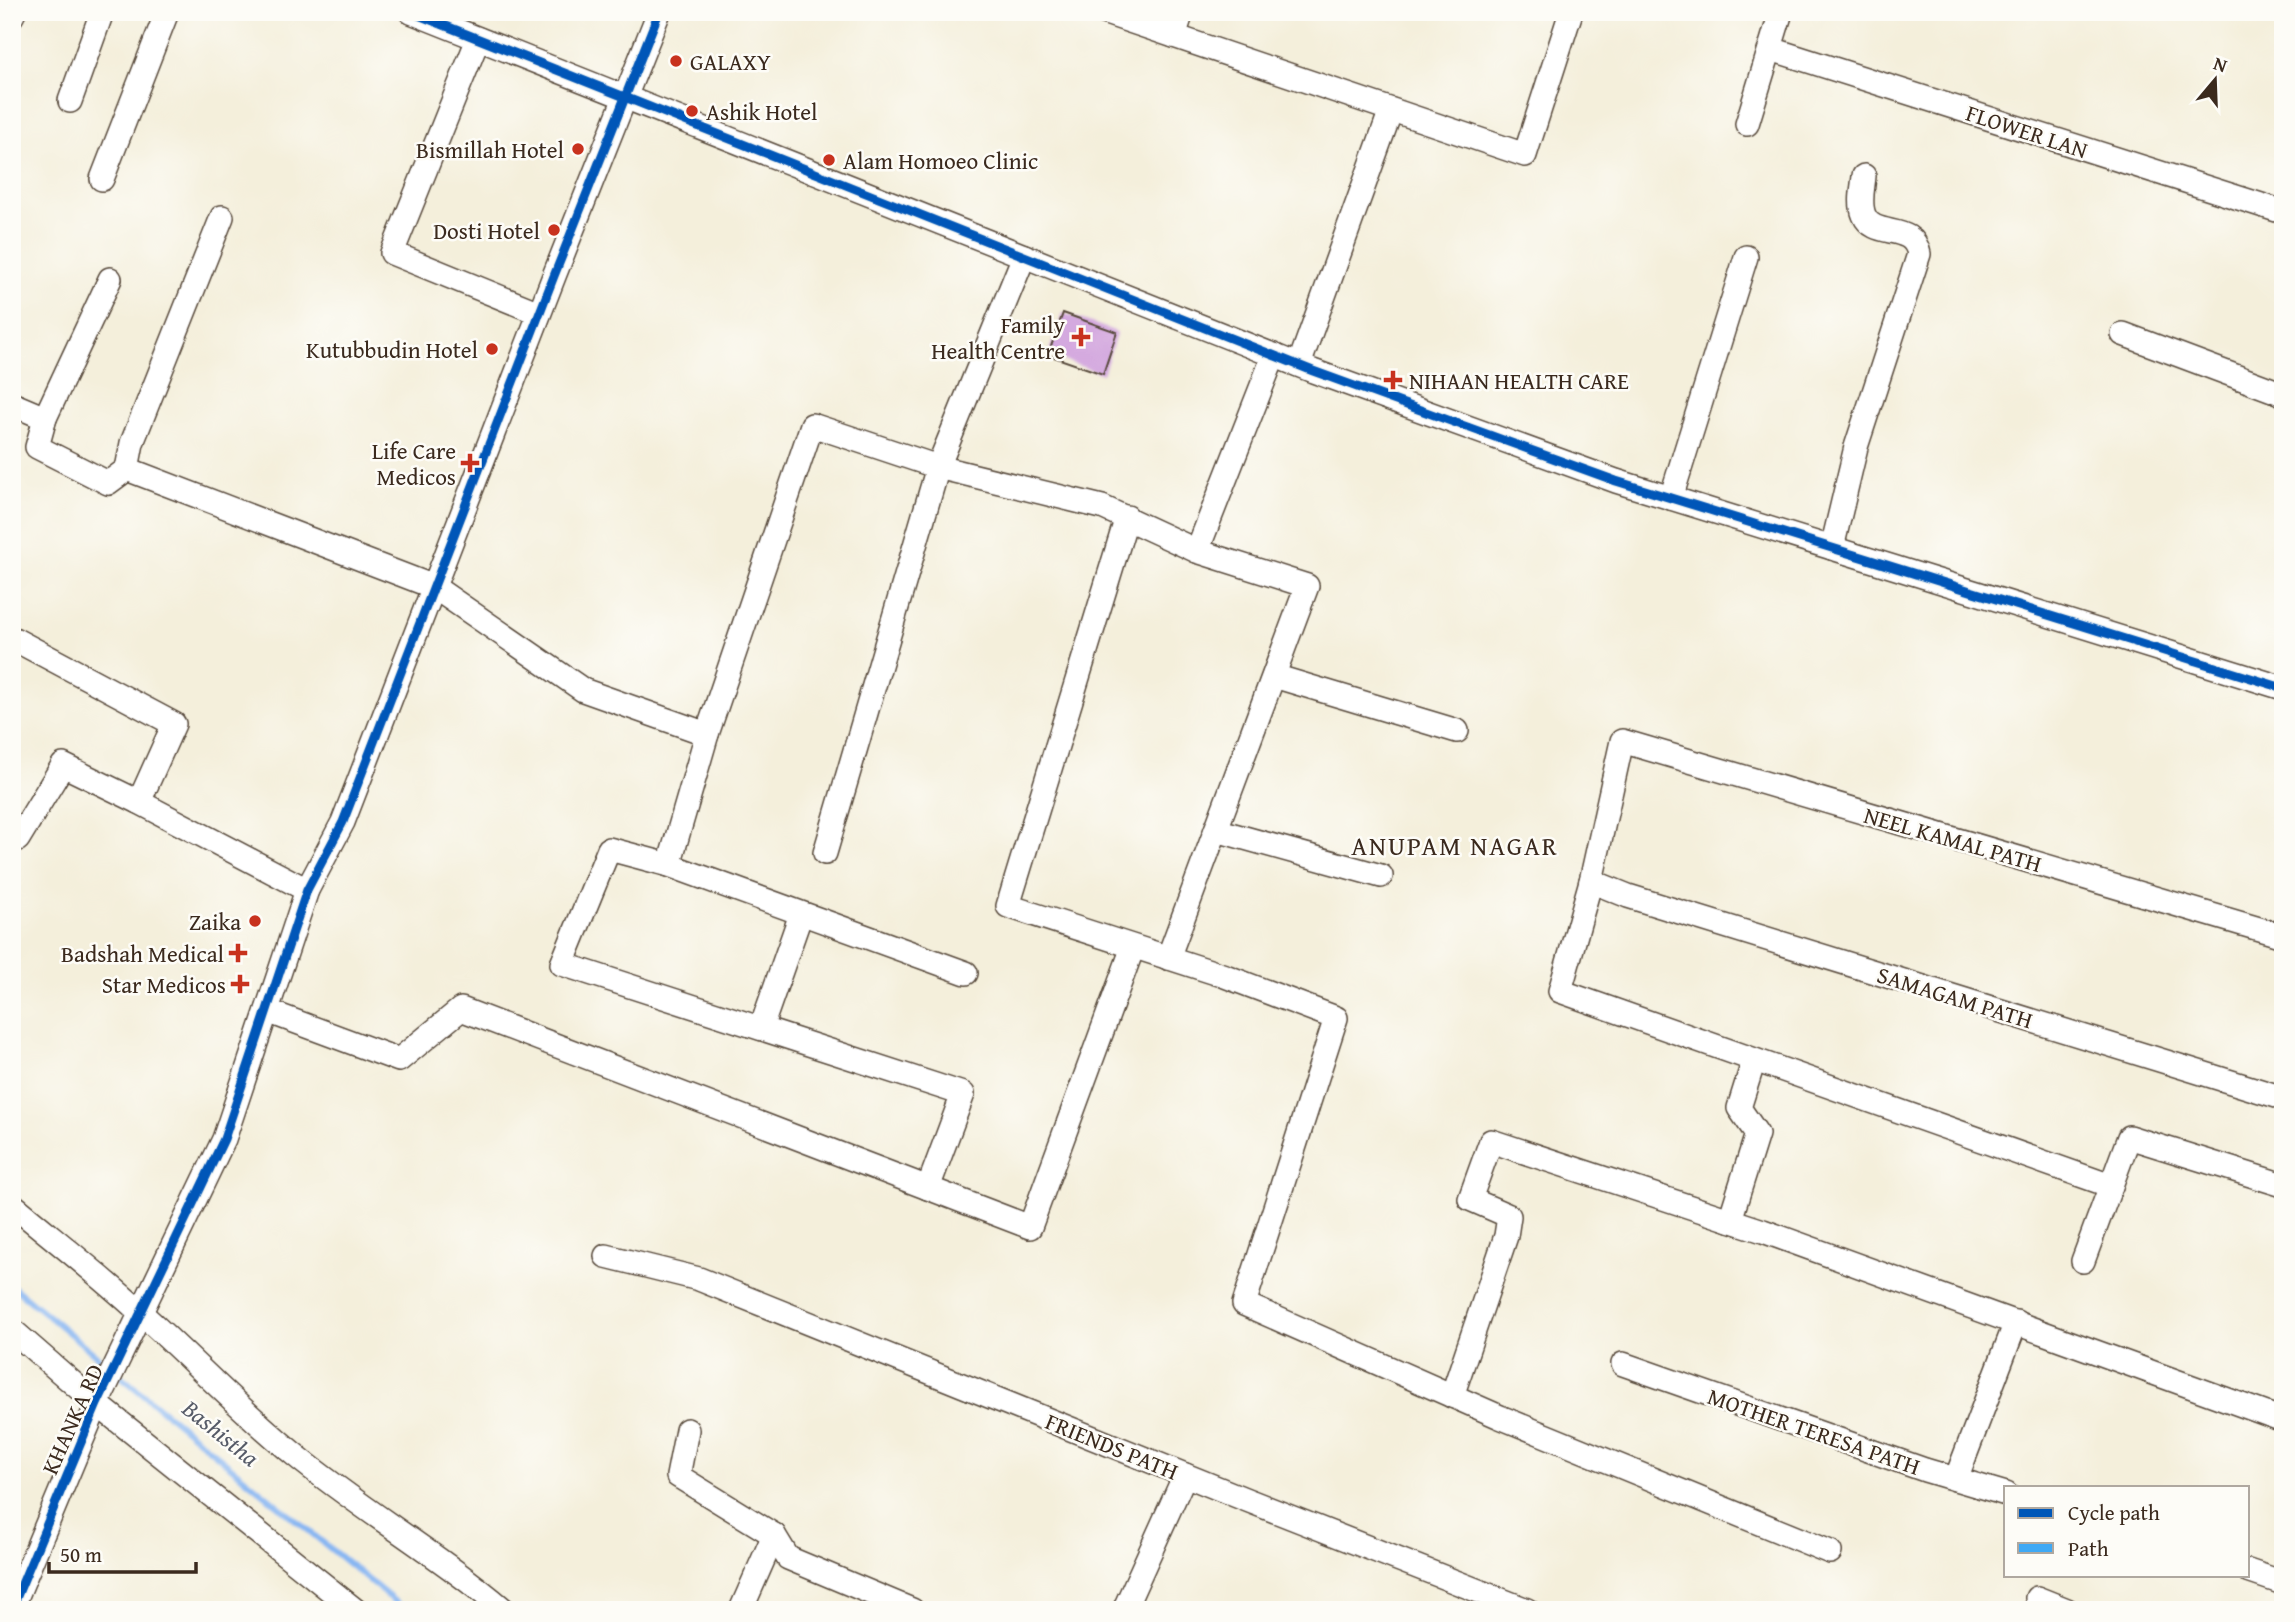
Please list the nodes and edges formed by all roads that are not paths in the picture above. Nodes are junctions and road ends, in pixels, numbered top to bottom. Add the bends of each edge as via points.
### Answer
1 (102, 12) edge
2 (167, 12) edge
3 (411, 12) edge
4 (659, 12) edge
5 (1103, 12) edge
6 (1182, 12) edge
7 (1571, 12) edge
8 (1781, 12) edge
9 (1174, 36) junction
10 (478, 39) junction
11 (1771, 49) junction
12 (625, 98) junction
13 (70, 101) dead end
14 (1391, 110) junction
15 (1747, 124) dead end
16 (1864, 176) dead end
17 (102, 179) dead end
18 (2283, 212) edge
19 (222, 217) dead end
20 (1024, 256) junction
21 (1746, 257) dead end
22 (110, 279) dead end
23 (539, 313) junction
24 (2123, 334) dead end
25 (1274, 355) junction
26 (1299, 365) junction
27 (2283, 394) edge
28 (12, 404) edge
29 (46, 418) junction
30 (938, 467) junction
31 (127, 469) junction
32 (1671, 498) junction
33 (1127, 517) junction
34 (1832, 548) junction
35 (1197, 551) junction
36 (434, 587) junction
37 (12, 638) edge
38 (1274, 676) junction
39 (2283, 688) edge
40 (1457, 731) dead end
41 (707, 734) junction
42 (139, 802) junction
43 (1216, 830) junction
44 (12, 839) edge
45 (825, 853) dead end
46 (669, 865) junction
47 (1381, 877) dead end
48 (1591, 881) junction
49 (307, 890) junction
50 (801, 914) junction
51 (2283, 936) edge
52 (1133, 947) junction
53 (1168, 958) junction
54 (966, 972) dead end
55 (267, 1011) junction
56 (761, 1028) junction
57 (1754, 1060) junction
58 (2283, 1098) edge
59 (2283, 1185) edge
60 (2111, 1186) junction
61 (928, 1188) junction
62 (12, 1204) edge
63 (1730, 1220) junction
64 (606, 1256) dead end
65 (2083, 1261) dead end
66 (139, 1319) junction
67 (2016, 1322) junction
68 (12, 1330) edge
69 (1623, 1364) dead end
70 (1452, 1396) junction
71 (100, 1399) junction
72 (2283, 1420) edge
73 (687, 1430) dead end
74 (1185, 1475) junction
75 (1956, 1479) junction
76 (2004, 1493) edge
77 (775, 1535) junction
78 (1830, 1552) dead end
79 (2250, 1572) edge
80 (2283, 1583) edge
81 (2037, 1598) dead end
82 (12, 1608) edge
83 (355, 1610) edge
84 (504, 1610) edge
85 (741, 1610) edge
86 (912, 1610) edge
87 (1124, 1610) edge
88 (1527, 1610) edge
89 (2067, 1610) edge

1 - 13 street
2 - 17 street
3 - 10 street
4 - 12 street, KHANKA RD
5 - 9 street
6 - 9 street
7 - 14 street via 1525,155
8 - 11 street
9 - 14 street
10 - 12 street
10 - 23 street via 392,253
11 - 15 street
11 - 18 street, FLOWER LAN
12 - 20 street
12 - 23 street, KHANKA RD
14 - 26 street
16 - 34 street via 1864,216 1874,226 1913,239 1919,254 1856,447
19 - 31 street via 132,443
20 - 25 street
20 - 30 street
21 - 32 street
22 - 29 street
23 - 36 street, KHANKA RD
24 - 27 street
25 - 26 street
25 - 35 street
26 - 32 street
28 - 29 street
29 - 31 street via 37,447 108,483
30 - 33 street
30 - 41 street via 812,425
30 - 45 street
31 - 36 street
32 - 34 street
33 - 35 street
33 - 52 street via 1008,906
34 - 39 street
35 - 38 street via 1307,586
36 - 41 street via 583,690
36 - 49 street, KHANKA RD via 343,822
37 - 42 street via 174,724
38 - 40 street
38 - 43 street
41 - 46 street
42 - 44 street via 62,765 18,839
42 - 49 street
43 - 47 street
43 - 53 street
46 - 50 street
46 - 56 street via 609,849 562,964
48 - 51 street, NEEL KAMAL PATH via 1622,741
48 - 57 street via 1560,991
48 - 58 street, SAMAGAM PATH
49 - 55 street, KHANKA RD
50 - 54 street
50 - 56 street
52 - 53 street
52 - 61 street via 1030,1227
53 - 70 street via 1336,1018 1244,1304
55 - 61 street via 399,1060 461,1009
55 - 66 street, KHANKA RD via 224,1139
56 - 61 street via 963,1094
57 - 60 street
57 - 63 street via 1739,1108 1757,1134
59 - 60 street via 2129,1138
60 - 65 street
62 - 66 street
63 - 67 street
63 - 70 street via 1491,1141 1470,1199 1509,1216 1506,1236
64 - 74 street, FRIENDS PATH via 699,1279
66 - 71 street, KHANKA RD
66 - 84 street via 296,1456
67 - 72 street
67 - 75 street
68 - 71 street
69 - 75 street, MOTHER TERESA PATH
70 - 78 street
71 - 82 street, KHANKA RD
71 - 83 street
73 - 77 street via 678,1475
74 - 87 street
74 - 88 street, FRIENDS PATH
75 - 76 street, MOTHER TERESA PATH
77 - 85 street
77 - 86 street via 788,1559
79 - 80 street
81 - 89 street

